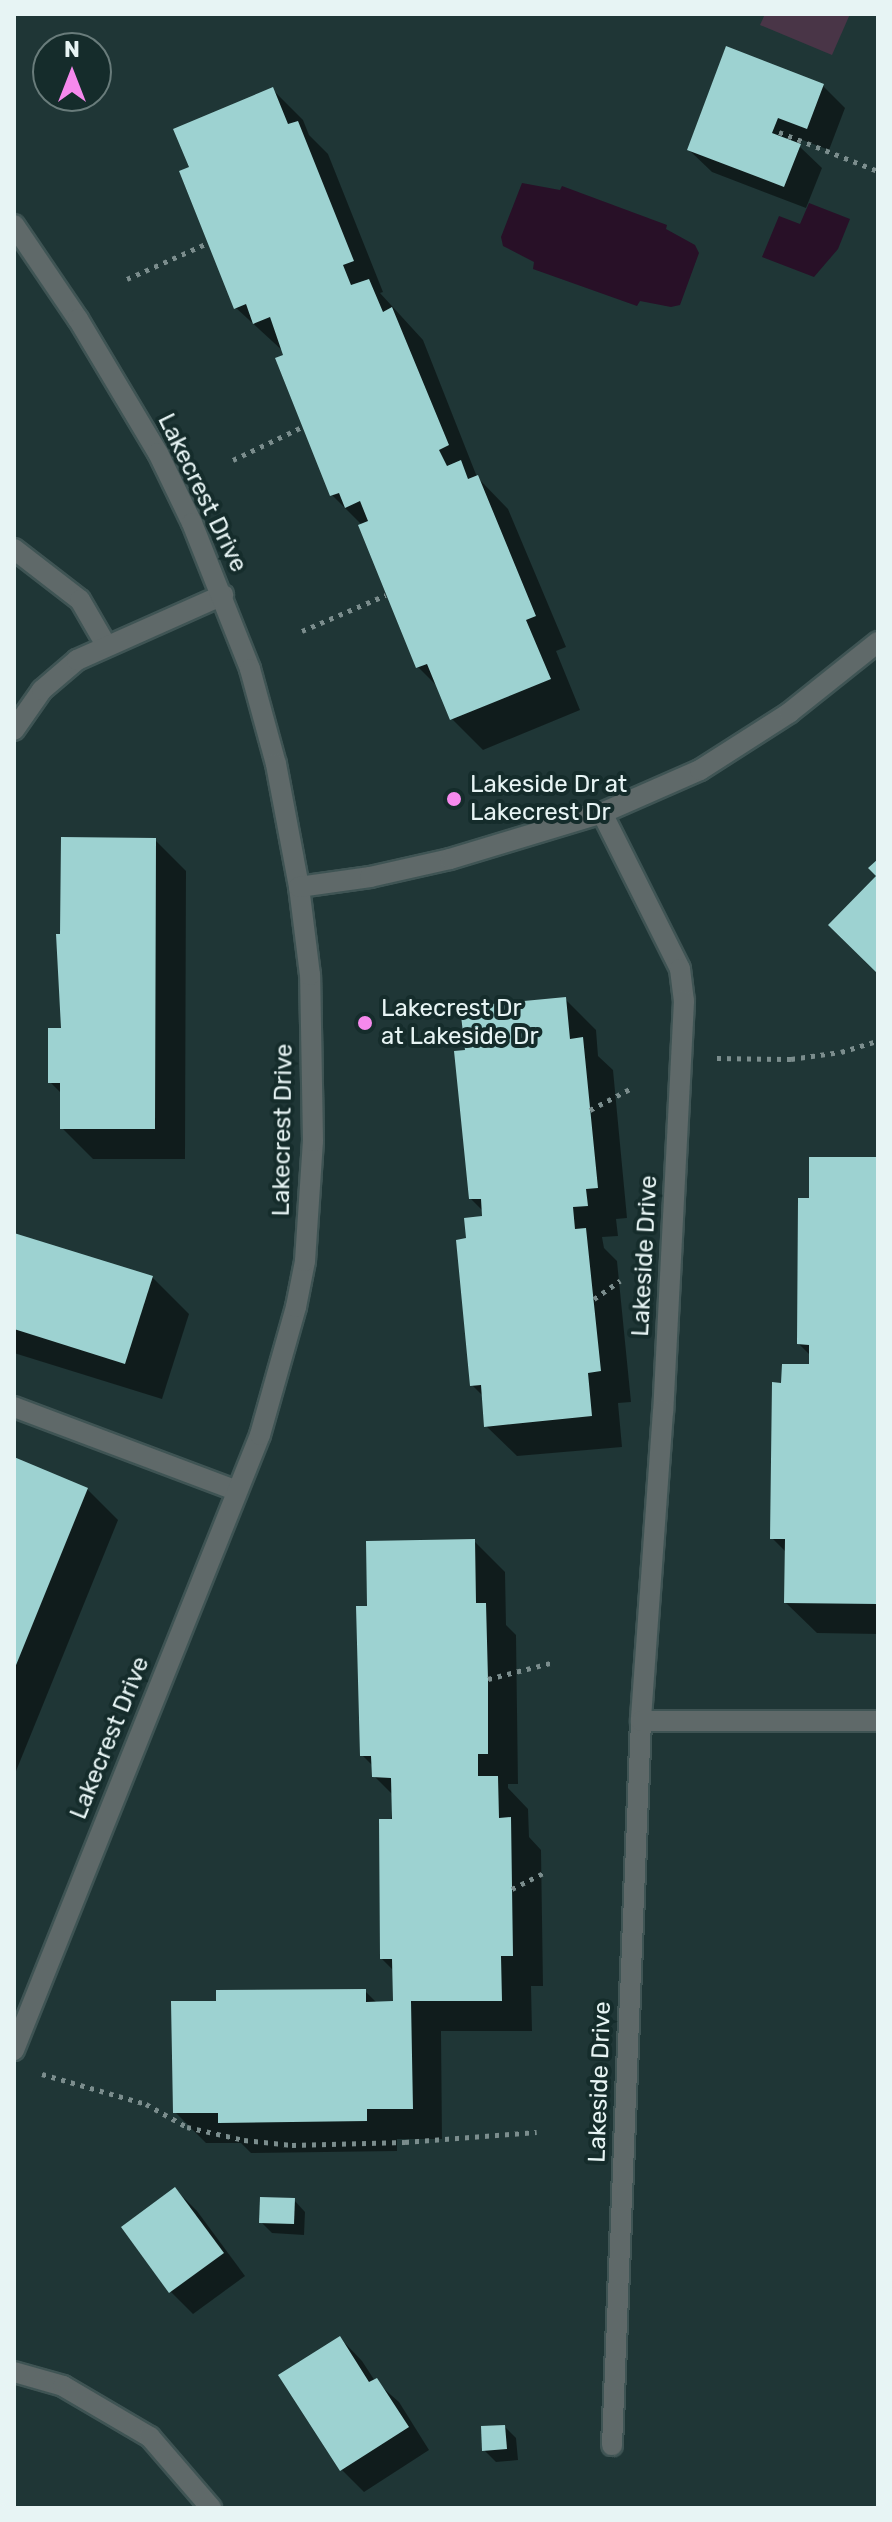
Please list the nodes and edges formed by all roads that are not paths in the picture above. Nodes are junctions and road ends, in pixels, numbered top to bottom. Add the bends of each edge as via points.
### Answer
1 (14, 225) edge
2 (14, 549) edge
3 (223, 595) junction
4 (878, 642) edge
5 (106, 645) junction
6 (14, 730) edge
7 (602, 813) junction
8 (299, 887) junction
9 (14, 1407) edge
10 (237, 1491) junction
11 (641, 1721) junction
12 (878, 1721) edge
13 (14, 2050) edge
14 (14, 2372) edge
15 (612, 2445) dead end
16 (211, 2508) edge

1 - 3 street, Lakecrest Drive via 158,453
2 - 5 street via 80,600
3 - 5 street
3 - 8 street, Lakecrest Drive via 276,764
4 - 7 street via 789,713 700,770
5 - 6 street via 63,670
7 - 8 street via 450,859
7 - 11 street, Lakeside Drive via 680,969 684,1001
8 - 10 street, Lakecrest Drive via 310,975 312,1066 305,1261 260,1435
9 - 10 street
10 - 13 street, Lakecrest Drive
11 - 12 street
11 - 15 street, Lakeside Drive
14 - 16 street via 63,2386 150,2437

